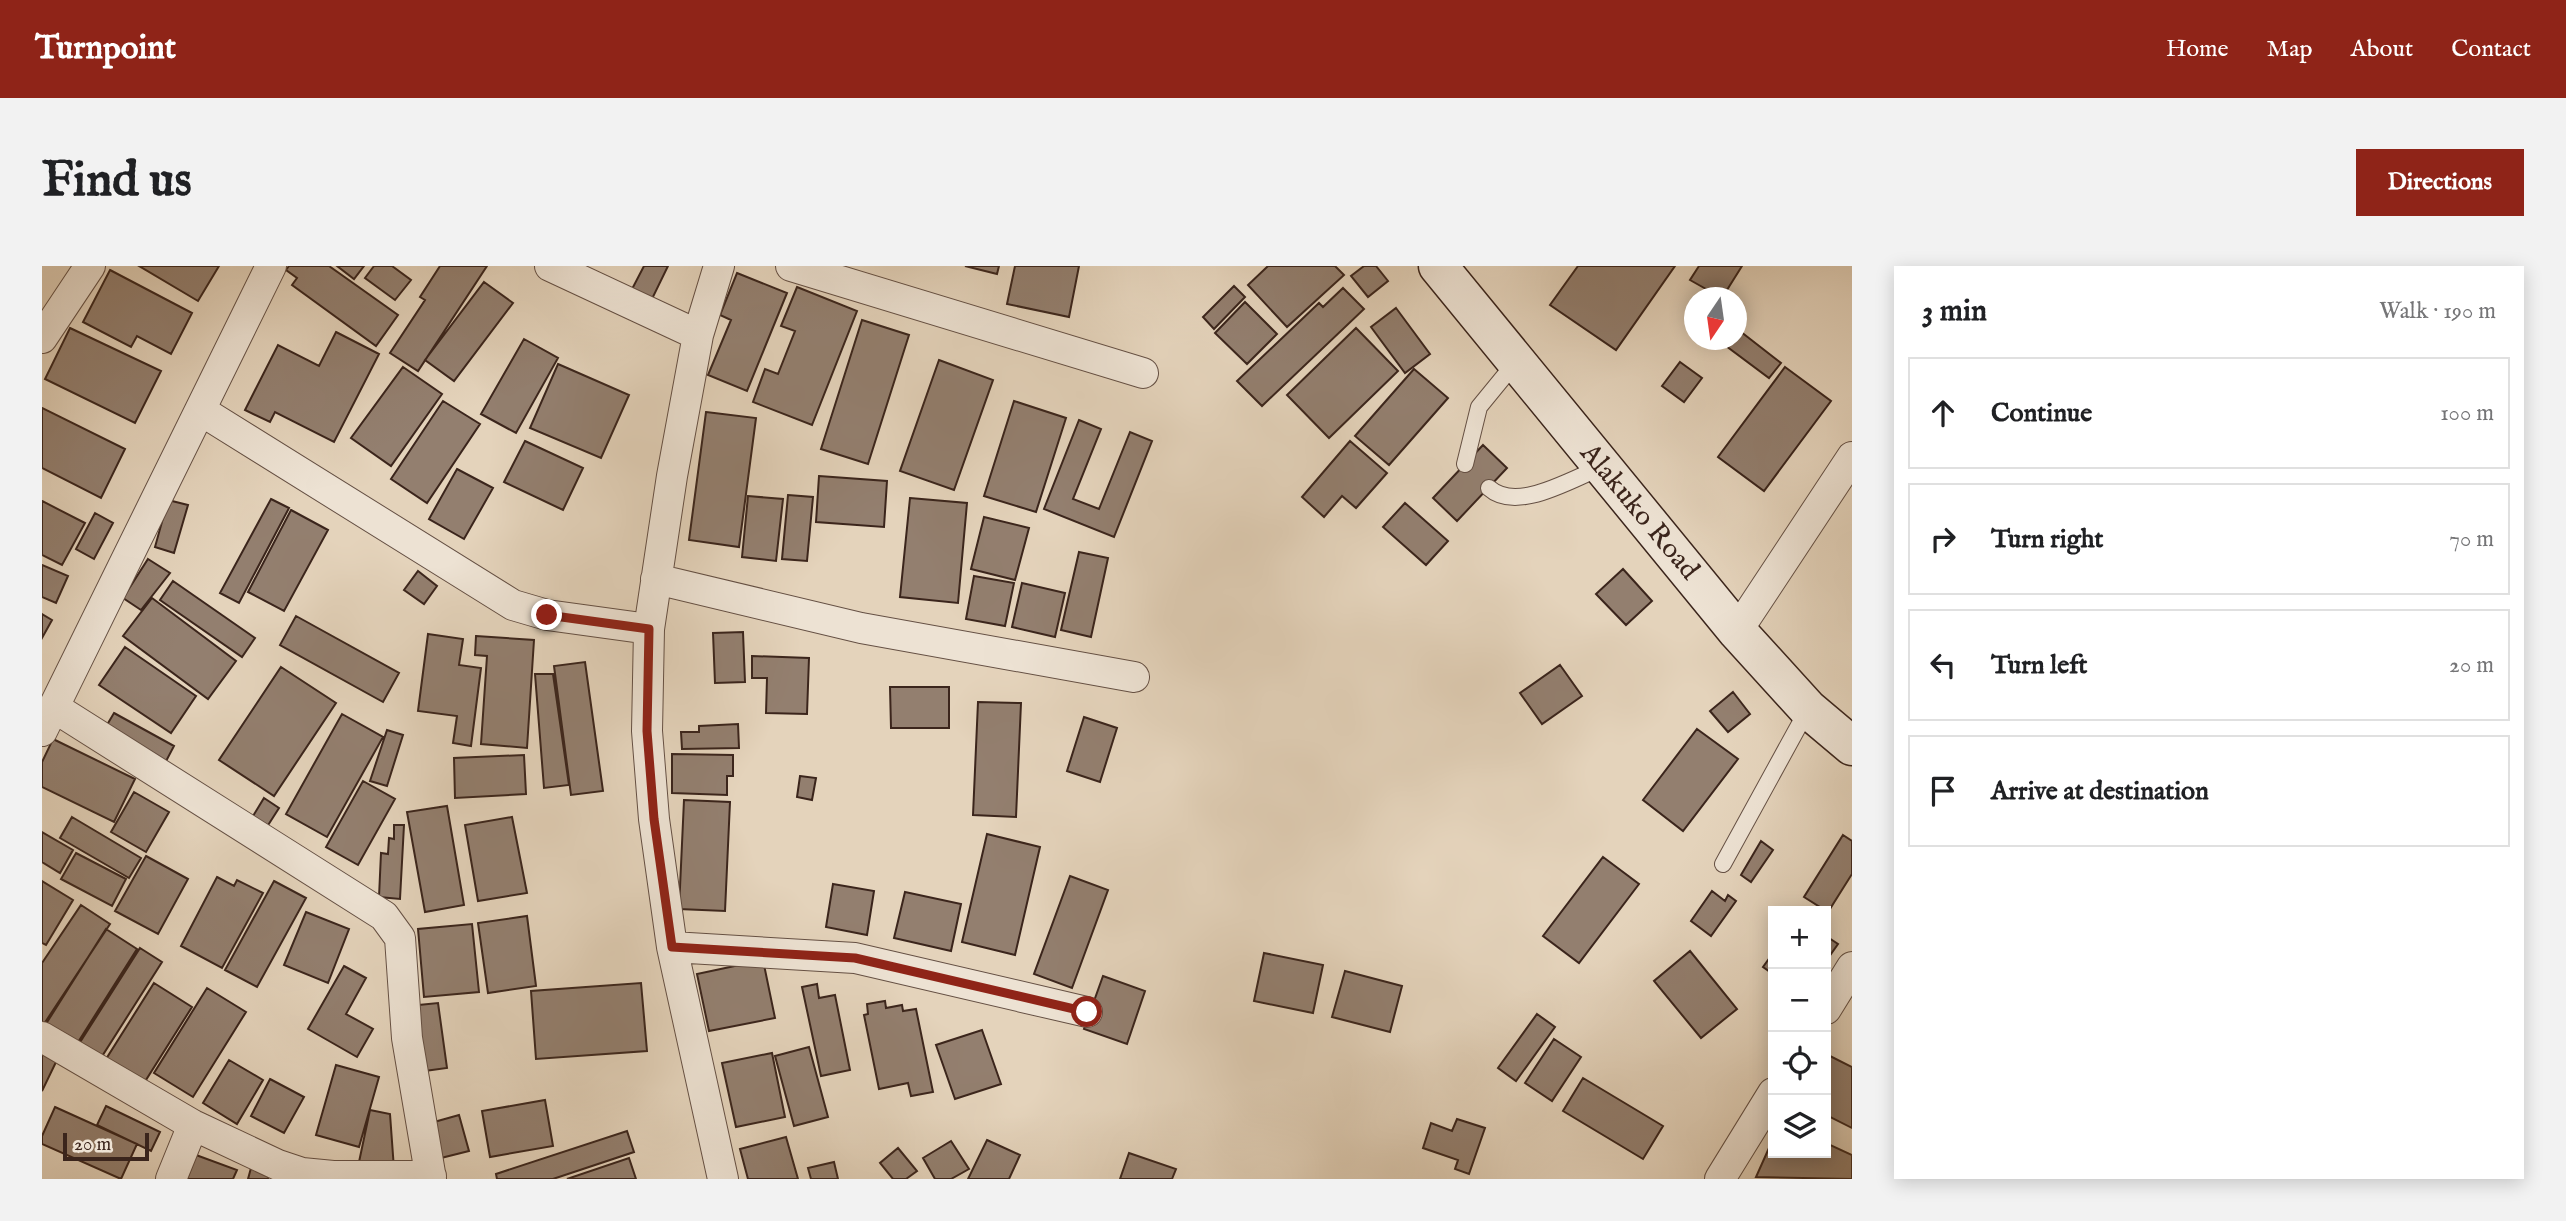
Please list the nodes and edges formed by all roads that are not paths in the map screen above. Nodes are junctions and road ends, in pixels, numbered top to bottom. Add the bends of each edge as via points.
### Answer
1 (90, 266) edge
2 (271, 266) edge
3 (550, 266) edge
4 (719, 266) edge
5 (791, 266) edge
6 (1450, 271) edge
7 (698, 335) junction
8 (42, 338) edge
9 (1515, 363) junction
10 (1143, 373) dead end
11 (200, 410) junction
12 (1852, 457) edge
13 (1465, 464) dead end
14 (1602, 467) junction
15 (1489, 488) dead end
16 (656, 579) junction
17 (649, 629) junction
18 (1737, 631) junction
19 (1134, 677) dead end
20 (1808, 709) junction
21 (48, 719) edge
22 (1852, 746) edge
23 (1723, 864) dead end
24 (672, 947) junction
25 (1852, 967) edge
26 (1831, 1001) edge
27 (1087, 1012) dead end
28 (42, 1037) edge
29 (1772, 1095) edge
30 (193, 1125) junction
31 (431, 1178) edge
32 (171, 1179) edge
33 (723, 1179) edge
34 (1720, 1179) edge

1 - 8 street
2 - 11 street
3 - 7 street
4 - 7 street
5 - 10 street
6 - 9 main road, Alakuko Road
7 - 16 street
9 - 13 lane via 1479,407
9 - 14 main road, Alakuko Road
11 - 17 street via 513,605 547,615
11 - 21 street
12 - 18 street
14 - 15 lane via 1524,498 1497,496
14 - 18 main road, Alakuko Road
16 - 17 street
16 - 19 street via 861,628
17 - 24 street via 647,731
18 - 20 main road, Alakuko Road
20 - 22 main road, Alakuko Road
20 - 23 lane
21 - 31 street via 384,916 400,938 407,1038
24 - 27 street via 855,958
24 - 33 street
25 - 26 street
28 - 30 street
29 - 34 street
30 - 31 street via 302,1173
30 - 32 street

